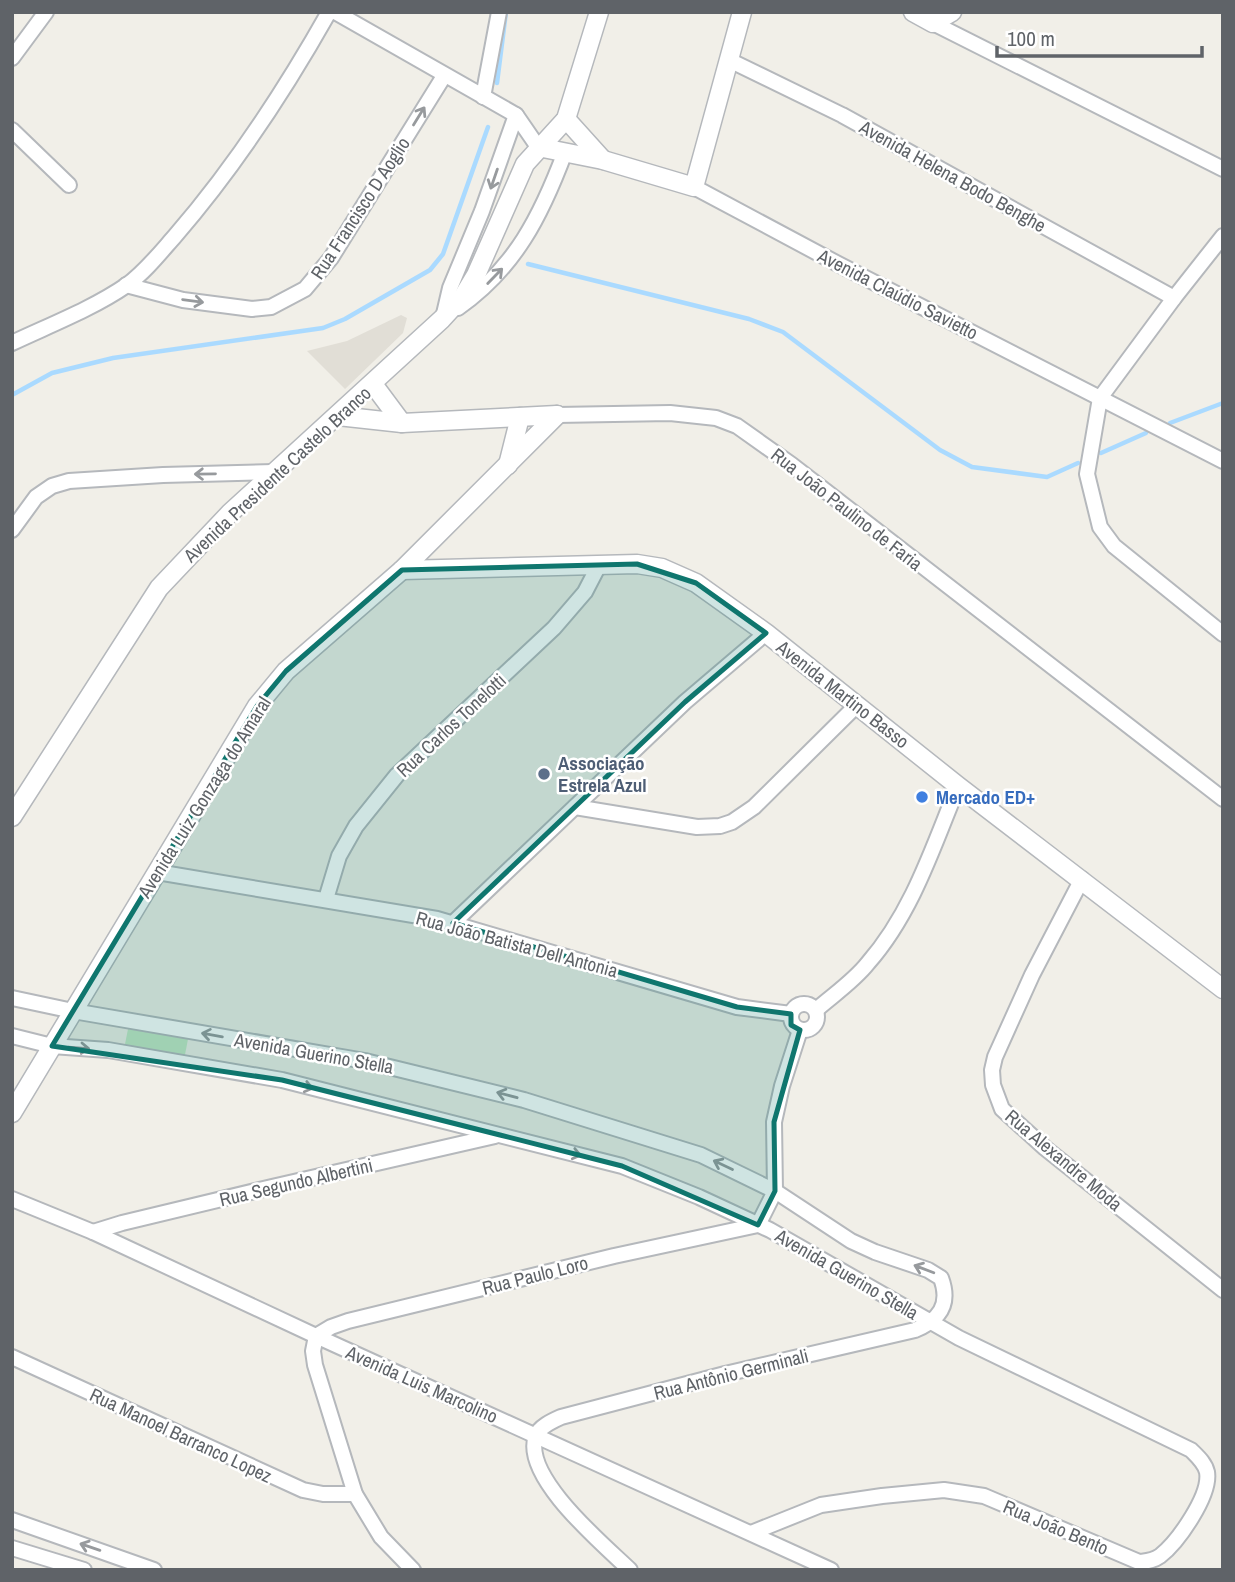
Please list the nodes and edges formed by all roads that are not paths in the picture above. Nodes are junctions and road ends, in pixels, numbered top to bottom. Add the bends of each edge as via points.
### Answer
1 (46, 12) edge
2 (329, 12) edge
3 (335, 12) edge
4 (499, 12) edge
5 (598, 12) edge
6 (742, 12) edge
7 (913, 12) edge
8 (952, 12) edge
9 (933, 23) junction
10 (12, 58) edge
11 (729, 60) junction
12 (444, 76) junction
13 (483, 97) junction
14 (516, 115) junction
15 (566, 119) junction
16 (12, 130) edge
17 (538, 147) junction
18 (565, 152) junction
19 (603, 160) junction
20 (1223, 169) edge
21 (69, 184) dead end
22 (694, 187) junction
23 (1223, 236) edge
24 (127, 285) junction
25 (1174, 298) junction
26 (442, 319) junction
27 (12, 343) edge
28 (373, 384) junction
29 (1100, 398) junction
30 (557, 415) junction
31 (338, 416) junction
32 (520, 417) junction
33 (402, 423) junction
34 (1223, 461) edge
35 (508, 465) junction
36 (274, 472) junction
37 (12, 530) edge
38 (599, 565) junction
39 (402, 570) junction
40 (766, 633) junction
41 (1223, 634) edge
42 (857, 705) junction
43 (958, 786) junction
44 (1223, 799) edge
45 (575, 807) junction
46 (12, 817) edge
47 (157, 872) junction
48 (1082, 879) junction
49 (326, 899) junction
50 (453, 923) junction
51 (1223, 989) edge
52 (12, 998) edge
53 (816, 1010) junction
54 (73, 1011) junction
55 (791, 1014) junction
56 (800, 1030) junction
57 (12, 1036) edge
58 (52, 1046) junction
59 (12, 1113) edge
60 (500, 1135) junction
61 (775, 1191) junction
62 (12, 1199) edge
63 (758, 1225) junction
64 (93, 1232) junction
65 (1223, 1290) edge
66 (932, 1323) junction
67 (316, 1336) junction
68 (12, 1357) edge
69 (536, 1435) junction
70 (355, 1494) junction
71 (12, 1520) edge
72 (751, 1533) junction
73 (12, 1548) edge
74 (84, 1570) edge
75 (155, 1570) edge
76 (413, 1570) edge
77 (630, 1570) edge
78 (831, 1570) edge

1 - 10 street
2 - 24 street via 282,90 202,205
3 - 12 street
4 - 13 street
5 - 15 street, Avenida Presidente Castelo Branco
6 - 11 street
7 - 9 street
8 - 9 street
9 - 20 street
11 - 22 street
11 - 25 street, Avenida Helena Bodo Benghe via 842,115
12 - 13 street
24 -> 12 street, Rua Francisco D Aoglio via 183,300 252,309 271,307 305,289 331,258
13 - 14 street
14 - 17 street
14 -> 26 street
15 - 17 street, Avenida Presidente Castelo Branco
15 - 19 street
16 - 21 street
17 - 18 street, Avenida Claúdio Savietto
17 - 26 street, Avenida Presidente Castelo Branco via 524,164 470,285
18 - 19 street, Avenida Claúdio Savietto
26 -> 18 street, Avenida Presidente Castelo Branco via 476,295 523,243
19 - 22 street, Avenida Claúdio Savietto
22 - 29 street, Avenida Claúdio Savietto
23 - 25 street
24 - 27 street
25 - 29 street
26 - 28 street, Avenida Presidente Castelo Branco
28 - 31 street, Avenida Presidente Castelo Branco
28 - 33 street
29 - 34 street, Avenida Claúdio Savietto
29 - 41 street via 1087,474 1100,527 1114,546
30 - 32 street, Rua João Paulino de Faria
30 - 35 street, Avenida Luiz Gonzaga do Amaral
30 - 44 street, Rua João Paulino de Faria via 670,413 716,418 737,426
31 - 33 street, Rua João Paulino de Faria
31 - 36 street, Avenida Presidente Castelo Branco
32 - 33 street, Rua João Paulino de Faria
32 - 35 street
35 - 39 street, Avenida Luiz Gonzaga do Amaral
36 -> 37 street via 69,481 36,497
36 - 46 street, Avenida Presidente Castelo Branco via 159,588
38 - 39 street, Avenida Martino Basso
38 - 40 street, Avenida Martino Basso via 662,568 696,583
38 - 49 street, Rua Carlos Tonelotti via 554,628 397,775 350,836
39 - 47 street, Avenida Luiz Gonzaga do Amaral via 286,671 257,706
40 - 42 street, Avenida Martino Basso
40 - 45 street via 685,702
42 - 43 street, Avenida Martino Basso
42 - 45 street via 754,807 732,822 697,827
43 - 48 street, Avenida Martino Basso
43 - 53 street via 925,869 886,941 867,966
45 - 50 street
47 - 49 street, Rua João Batista Dell Antonia
47 - 54 street, Avenida Luiz Gonzaga do Amaral
48 - 51 street, Avenida Martino Basso
48 - 65 street, Rua Alexandre Moda via 995,1057 995,1096 1002,1109 1045,1148
49 - 50 street, Rua João Batista Dell Antonia
50 - 55 street, Rua João Batista Dell Antonia via 737,1007
52 - 54 street, Avenida Guerino Stella
53 - 55 street via 803,1004
53 - 56 street via 818,1019 813,1027
54 - 58 street, Avenida Luiz Gonzaga do Amaral
61 -> 54 street, Avenida Guerino Stella via 701,1155 445,1079
55 - 56 street
56 - 61 street via 774,1122
57 - 58 street, Avenida Guerino Stella
58 - 59 street, Avenida Luiz Gonzaga do Amaral
58 -> 60 street, Avenida Guerino Stella via 282,1080
60 -> 63 street, Avenida Guerino Stella via 622,1166
60 - 64 street, Rua Segundo Albertini
61 - 63 street
66 -> 61 street, Avenida Guerino Stella via 943,1304 941,1278 851,1241
62 - 64 street, Avenida Luis Marcolino
63 - 66 street, Avenida Guerino Stella
63 - 67 street, Rua Paulo Loro via 614,1255 348,1321
64 - 67 street, Avenida Luis Marcolino
66 - 69 street, Rua Antônio Germinali via 561,1417
66 - 72 street, Rua João Bento via 1191,1450 1207,1468 1208,1482 1179,1537 1159,1557 1139,1562 984,1496 944,1490 821,1505
67 - 69 street, Avenida Luis Marcolino
67 - 70 street via 315,1365
68 - 70 street, Rua Manoel Barranco Lopez via 303,1490
69 - 72 street, Avenida Luis Marcolino
69 - 77 street via 534,1452 540,1472 558,1497
70 - 76 street via 381,1537
75 -> 71 street
72 - 78 street, Avenida Luis Marcolino
73 - 74 street

